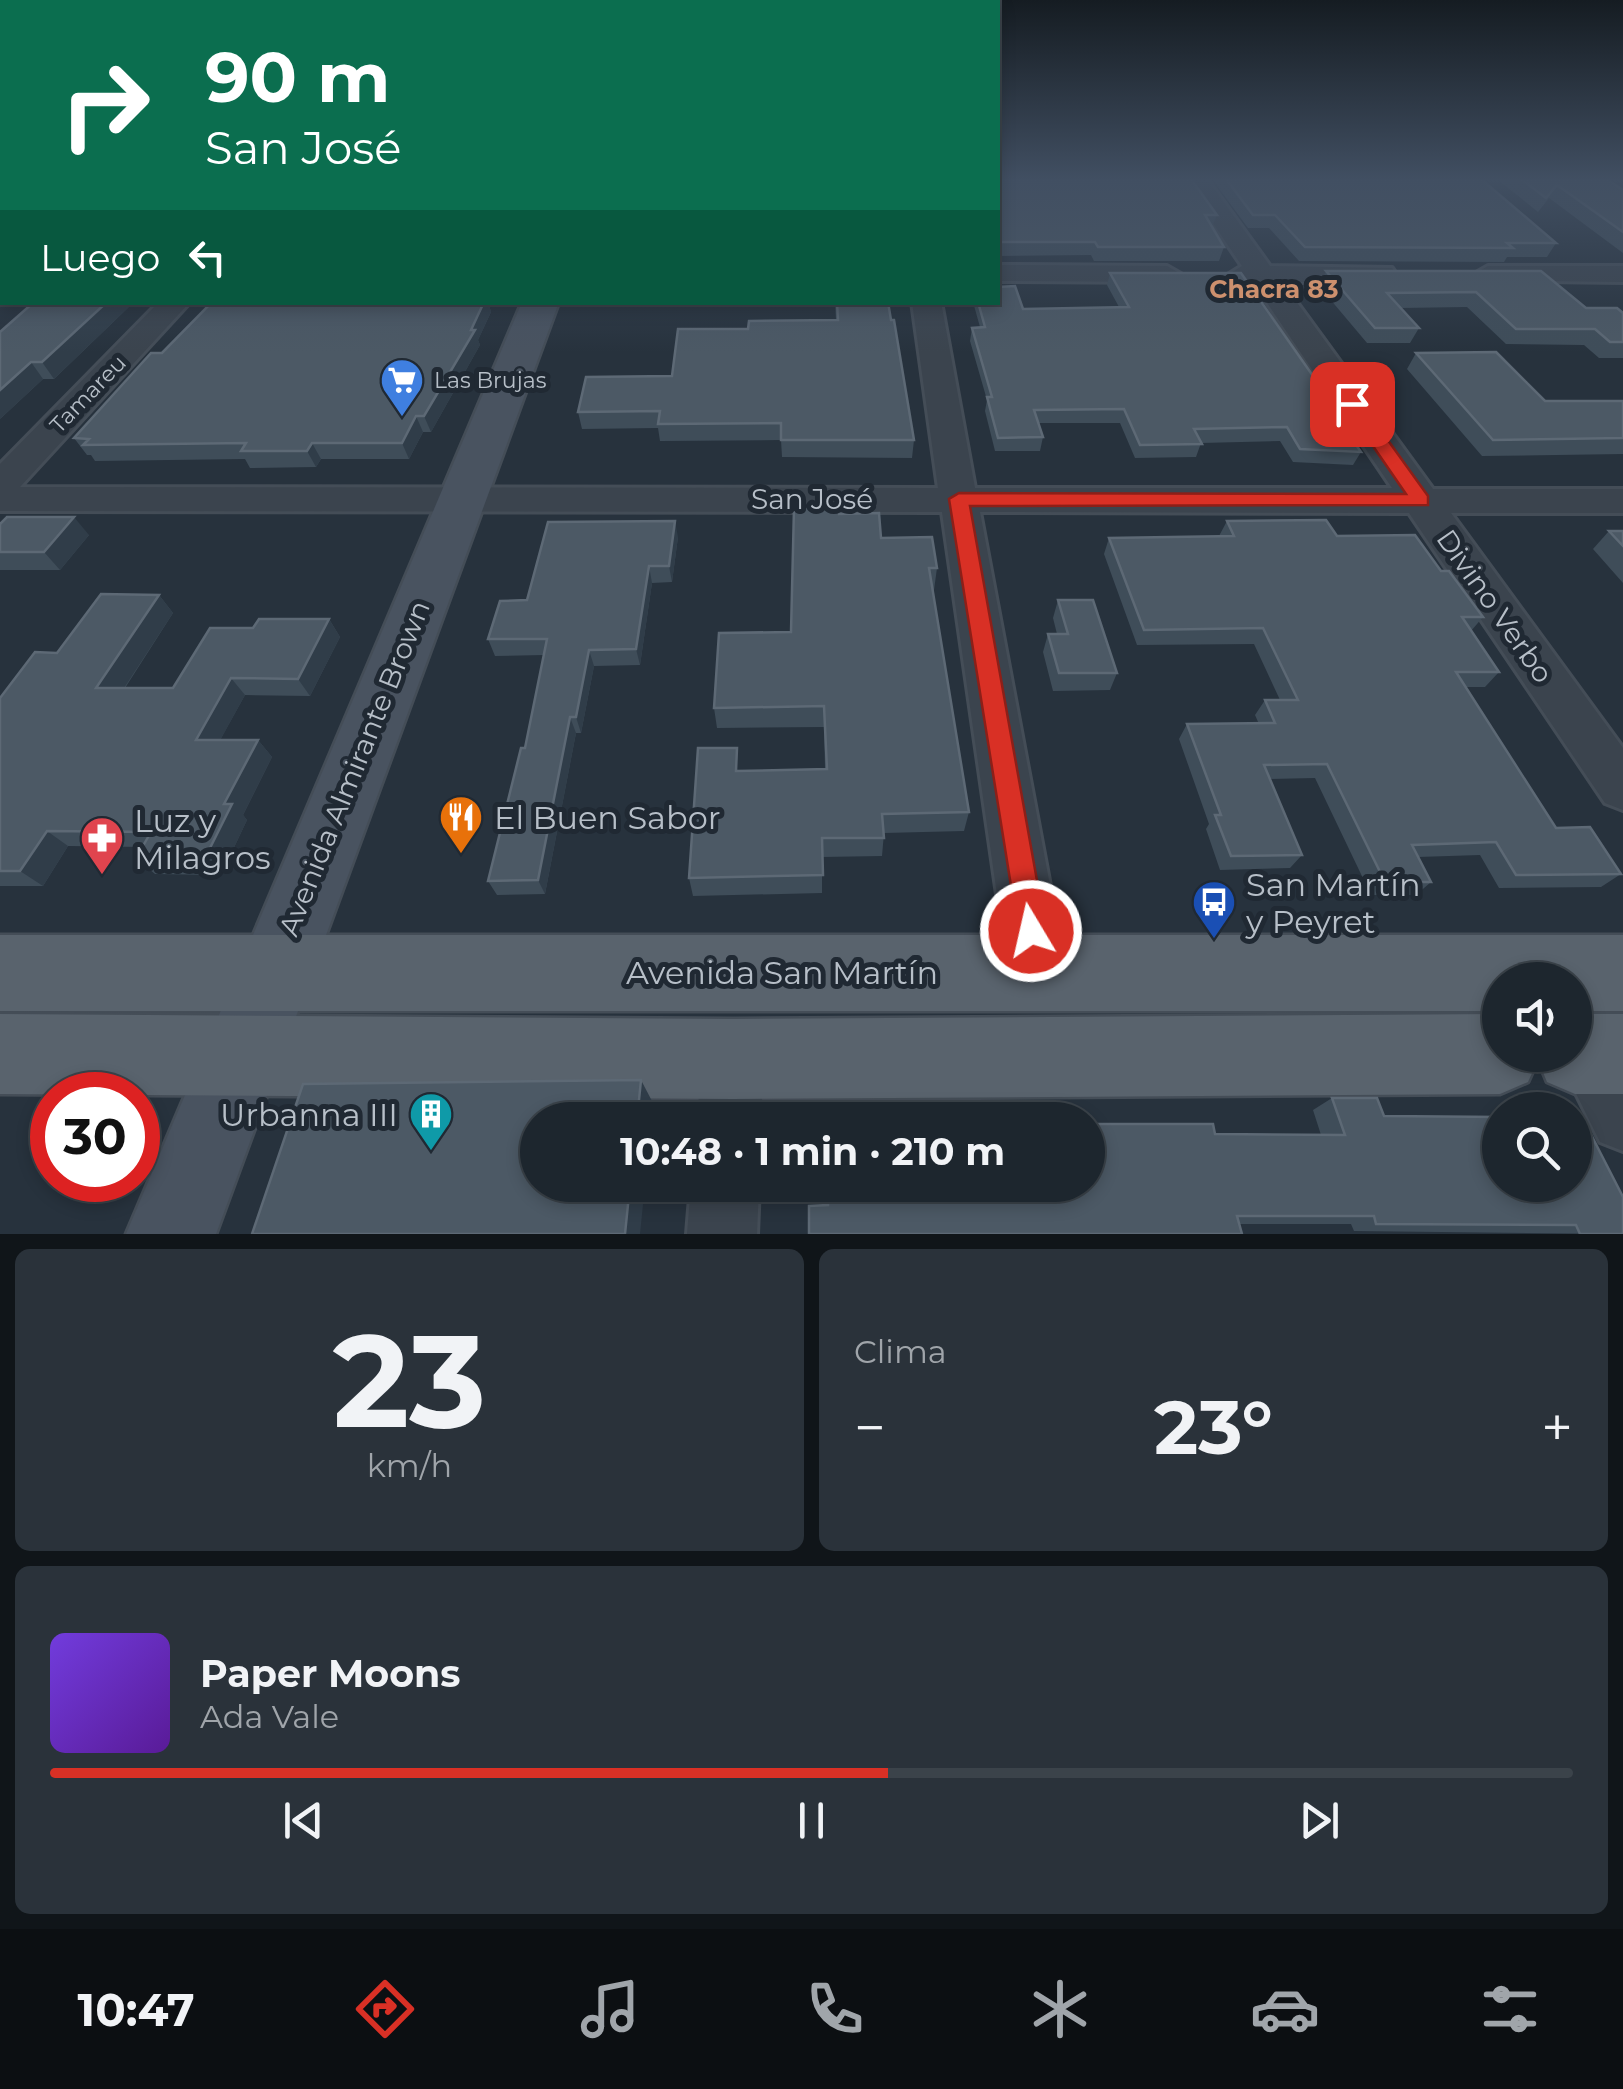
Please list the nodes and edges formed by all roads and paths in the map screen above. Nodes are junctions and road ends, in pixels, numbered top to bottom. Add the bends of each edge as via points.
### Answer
1 (1236, 237) edge
2 (1565, 250) dead end
3 (1000, 273) edge
4 (1186, 274) edge
5 (1224, 274) edge
6 (1262, 274) junction
7 (1418, 274) edge
8 (1457, 274) edge
9 (1594, 274) junction
10 (1623, 274) edge
11 (1623, 298) edge
12 (173, 305) edge
13 (540, 305) edge
14 (927, 305) edge
15 (0, 486) edge
16 (0, 499) edge
17 (959, 499) junction
18 (460, 500) junction
19 (1421, 501) junction
20 (1623, 501) edge
21 (1623, 788) edge
22 (1038, 970) junction
23 (0, 972) edge
24 (272, 972) junction
25 (1623, 973) edge
26 (0, 1054) edge
27 (242, 1054) junction
28 (1482, 1055) edge
29 (731, 1090) edge
30 (724, 1202) edge
31 (170, 1234) edge
32 (722, 1234) edge

1 - 6 street, Divino Verbo
2 - 9 street
3 - 4 street
5 - 6 street
6 - 7 street
6 - 19 street, Divino Verbo
8 - 9 street
9 - 10 street
9 - 11 street
12 - 15 street, Tamareu
13 - 18 main road, Avenida Almirante Brown
14 - 17 street
16 - 18 street, San José
17 - 18 street, San José
17 - 19 street, San José
17 - 22 street
18 - 24 main road, Avenida Almirante Brown
19 - 20 street, San José
19 - 21 street, Divino Verbo
22 - 24 main road, Avenida San Martín
22 - 25 main road, Avenida San Martín
23 - 24 main road, Avenida San Martín
24 - 27 main road, Avenida Almirante Brown
26 - 27 main road
27 - 29 main road
27 - 31 main road, Avenida Almirante Brown
28 - 29 main road
30 - 32 street

